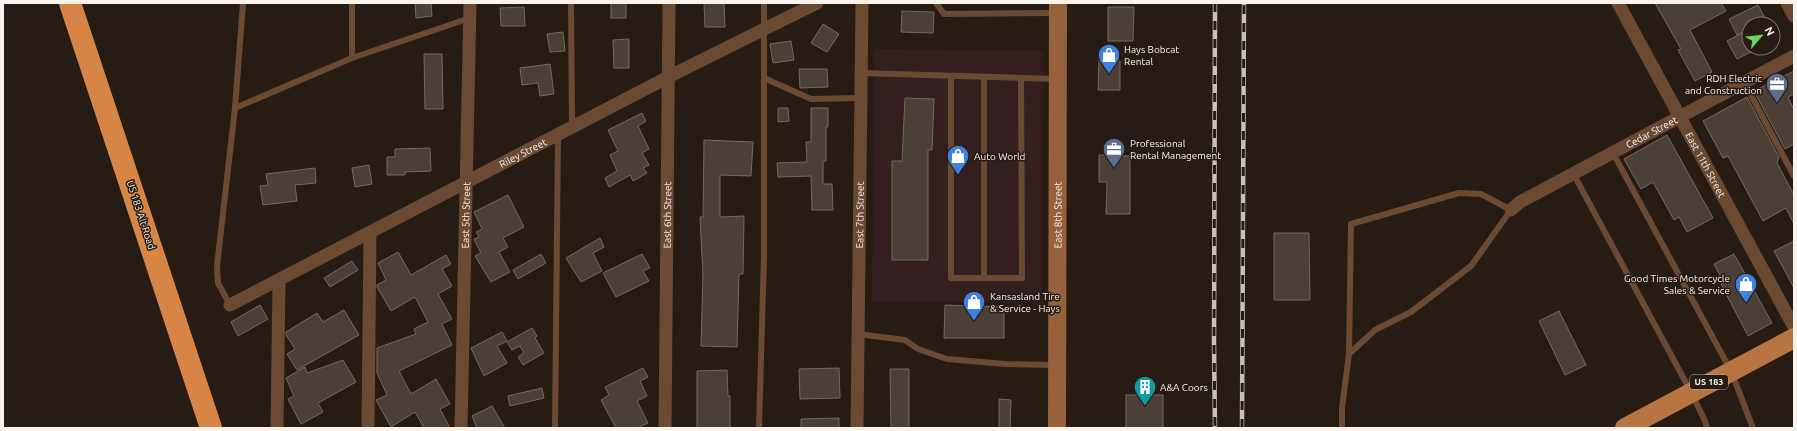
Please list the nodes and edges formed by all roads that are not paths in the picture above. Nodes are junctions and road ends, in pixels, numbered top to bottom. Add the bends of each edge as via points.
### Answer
1 (70, 3) edge
2 (243, 3) edge
3 (352, 3) edge
4 (470, 3) edge
5 (571, 3) edge
6 (669, 3) edge
7 (764, 3) edge
8 (817, 3) edge
9 (862, 3) edge
10 (936, 3) edge
11 (1618, 3) edge
12 (1787, 3) edge
13 (1058, 8) edge
14 (1794, 16) edge
15 (470, 18) junction
16 (764, 29) junction
17 (1794, 56) edge
18 (352, 58) junction
19 (861, 73) junction
20 (669, 76) junction
21 (950, 76) junction
22 (984, 77) junction
23 (764, 78) junction
24 (1021, 78) junction
25 (1058, 79) junction
26 (1744, 82) junction
27 (861, 98) junction
28 (235, 108) junction
29 (1679, 117) junction
30 (572, 128) junction
31 (558, 135) junction
32 (1613, 153) junction
33 (1573, 173) junction
34 (1794, 176) edge
35 (466, 182) junction
36 (1511, 210) junction
37 (370, 233) junction
38 (984, 278) junction
39 (279, 281) junction
40 (230, 305) joint
41 (1794, 327) edge
42 (857, 334) junction
43 (1794, 338) edge
44 (1349, 354) junction
45 (1057, 365) junction
46 (1731, 370) junction
47 (1691, 392) junction
48 (211, 428) edge
49 (277, 428) edge
50 (368, 428) edge
51 (461, 428) edge
52 (555, 428) edge
53 (665, 428) edge
54 (759, 428) edge
55 (857, 428) edge
56 (1057, 428) edge
57 (1342, 428) edge
58 (1625, 428) edge
59 (1707, 428) edge
60 (1753, 428) edge

1 - 48 highway, US 183 Alt Road
2 - 28 lane
3 - 18 lane
4 - 15 street, East 5th Street
5 - 30 lane
6 - 20 street, East 6th Street
7 - 16 lane
8 - 16 street, Riley Street
9 - 19 street, East 7th Street
10 - 13 lane via 944,14
11 - 29 street, East 11th Street
12 - 14 street
13 - 25 main road, East 8th Street
15 - 18 lane
15 - 35 street, East 5th Street
16 - 20 street, Riley Street
16 - 23 lane
17 - 26 street, Cedar Street
18 - 28 lane
19 - 21 lane
19 - 27 street, East 7th Street
20 - 30 street, Riley Street
20 - 53 street, East 6th Street
21 - 22 lane
21 - 38 lane via 951,278
22 - 24 lane
22 - 38 lane
23 - 27 lane via 811,100
23 - 54 lane via 764,255
24 - 25 lane
24 - 38 lane via 1022,278
25 - 45 main road, East 8th Street
26 - 29 street, Cedar Street
26 - 34 lane
27 - 42 street, East 7th Street
28 - 40 lane via 217,266 218,283
29 - 32 street, Cedar Street
29 - 41 street, East 11th Street
30 - 31 street, Riley Street
31 - 35 street, Riley Street
31 - 52 lane
32 - 33 street, Cedar Street
32 - 46 lane
33 - 36 street, Cedar Street via 1520,202
33 - 47 lane
35 - 37 street, Riley Street
35 - 51 street, East 5th Street
36 - 44 lane via 1471,266 1411,312 1375,330
36 - 44 lane via 1482,194 1459,193 1351,224
37 - 39 street, Riley Street
37 - 50 street
39 - 40 street, Riley Street
39 - 49 street
42 - 45 lane via 906,340 918,349 947,359
42 - 55 street, East 7th Street
43 - 46 main road, US 183
44 - 57 lane
45 - 56 main road, East 8th Street
46 - 47 main road, US 183
46 - 60 lane
47 - 58 main road, US 183
47 - 59 lane

